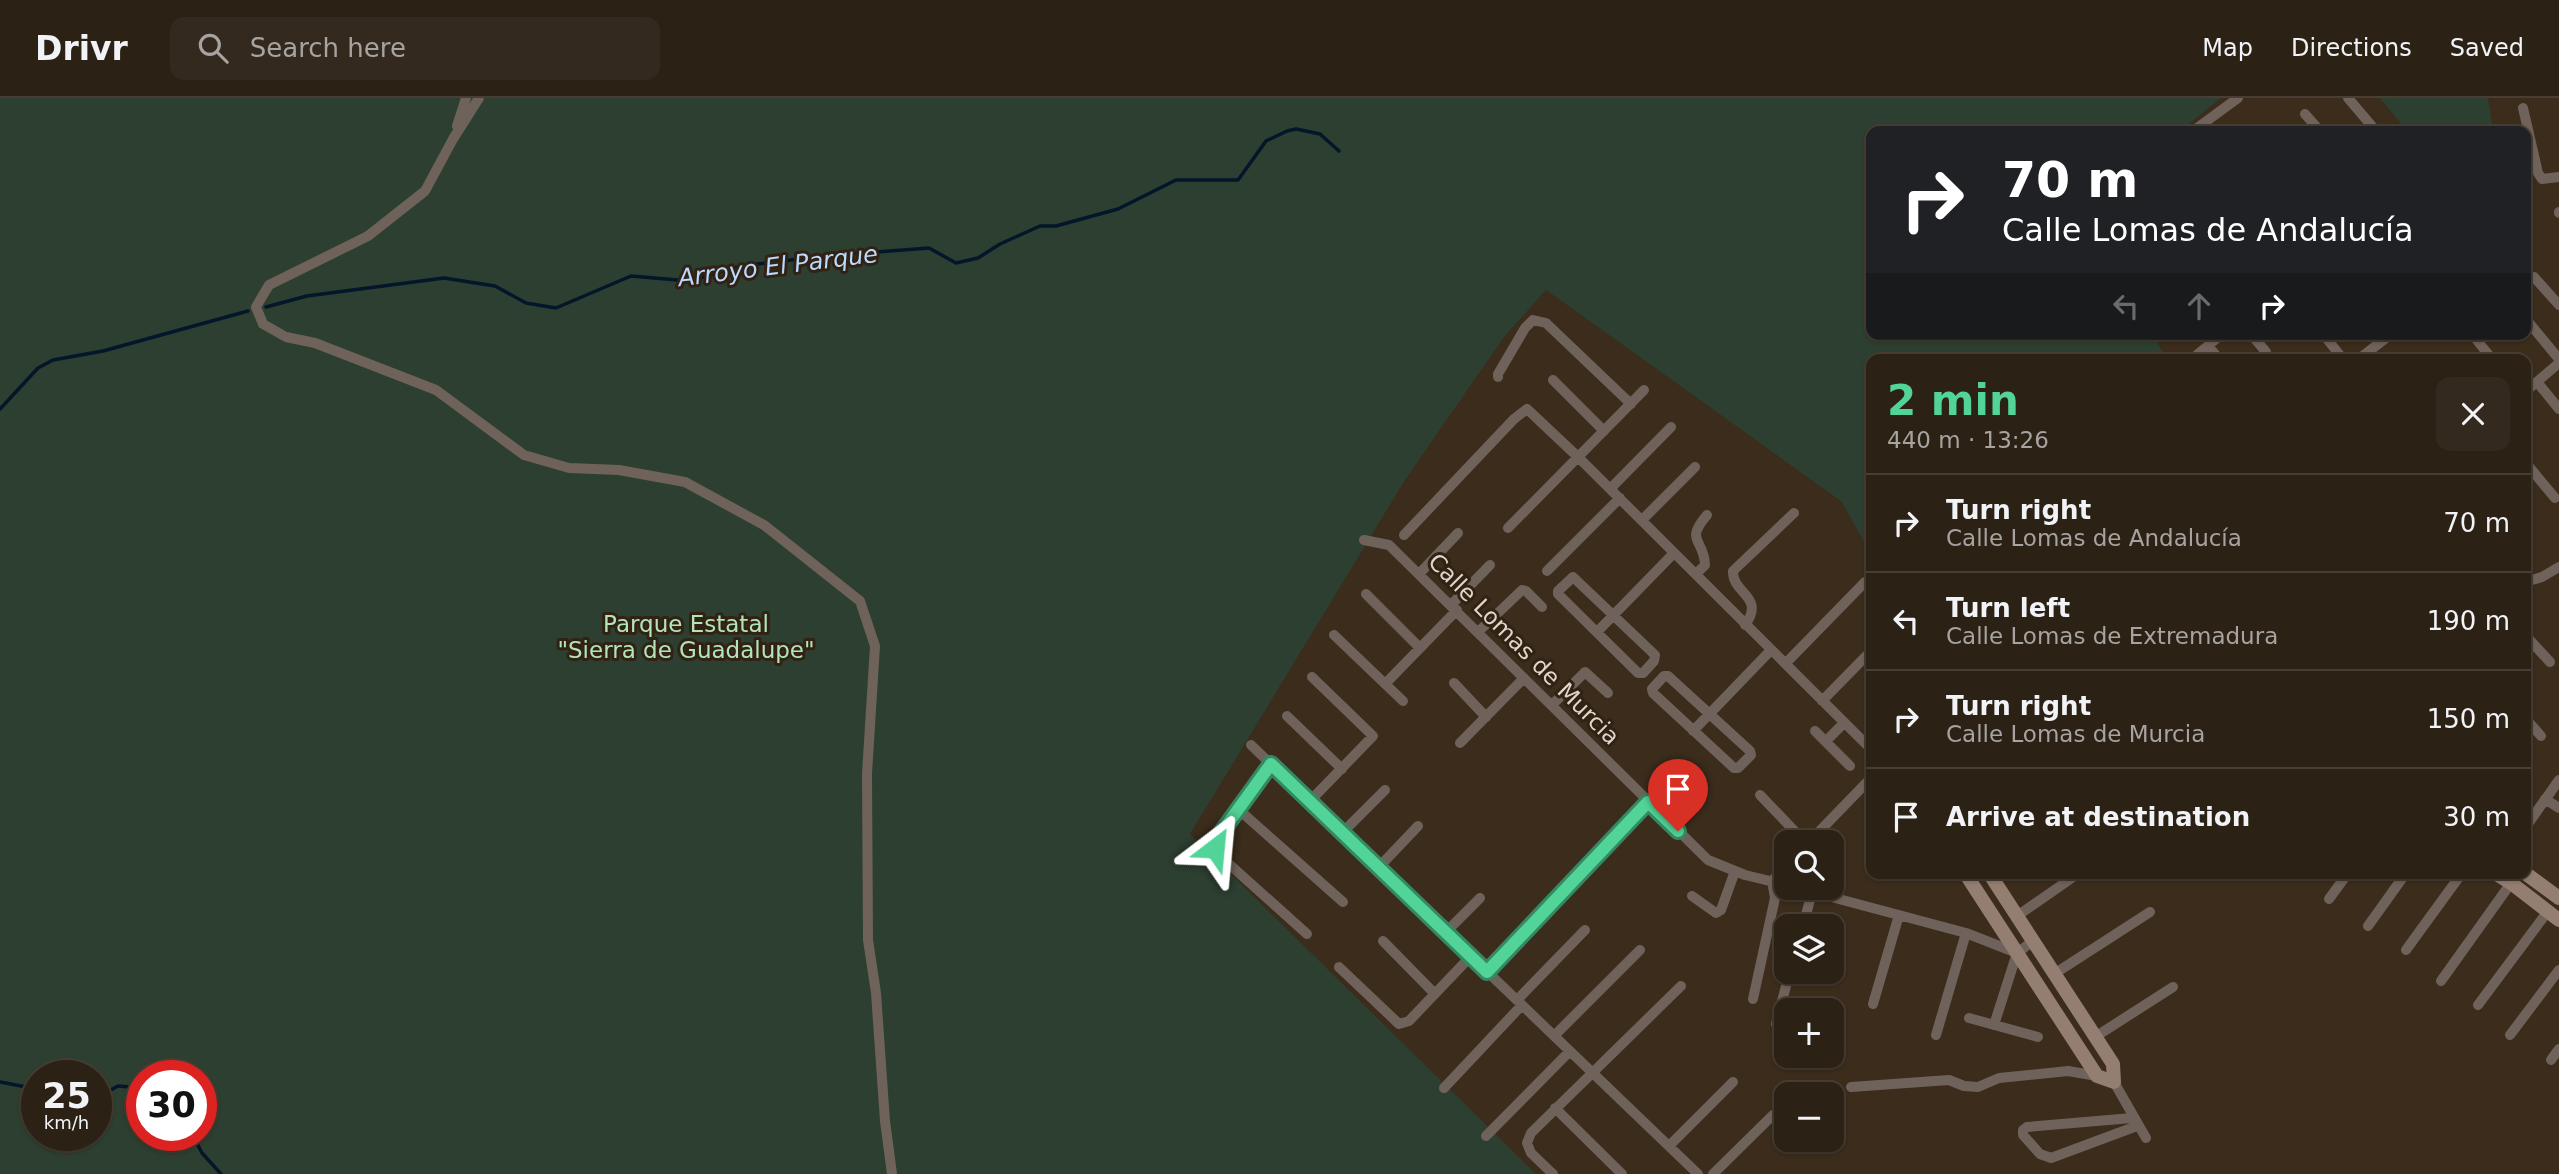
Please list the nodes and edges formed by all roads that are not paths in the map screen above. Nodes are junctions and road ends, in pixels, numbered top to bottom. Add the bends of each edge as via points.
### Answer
1 (466, 98) edge
2 (480, 98) edge
3 (2238, 98) edge
4 (2348, 98) edge
5 (2523, 108) dead end
6 (2305, 114) dead end
7 (2200, 126) edge
8 (2315, 126) edge
9 (2372, 126) edge
10 (2527, 126) edge
11 (453, 139) junction
12 (2531, 143) edge
13 (2559, 177) edge
14 (2531, 278) edge
15 (2559, 305) edge
16 (2531, 326) edge
17 (2215, 340) edge
18 (2256, 340) edge
19 (2328, 340) edge
20 (2383, 340) edge
21 (2477, 340) edge
22 (2208, 346) junction
23 (2266, 352) dead end
24 (2198, 354) edge
25 (2215, 354) edge
26 (2339, 354) edge
27 (2365, 354) edge
28 (2488, 354) edge
29 (2559, 361) edge
30 (1498, 377) dead end
31 (1553, 380) dead end
32 (2537, 382) junction
33 (2531, 387) edge
34 (1644, 390) dead end
35 (1631, 404) junction
36 (2559, 409) edge
37 (1671, 427) dead end
38 (1604, 430) junction
39 (1578, 457) junction
40 (1695, 467) dead end
41 (2531, 469) edge
42 (1610, 489) junction
43 (1620, 498) junction
44 (2555, 498) dead end
45 (1794, 513) dead end
46 (1707, 515) dead end
47 (1642, 520) junction
48 (1508, 528) dead end
49 (1458, 533) dead end
50 (1404, 535) dead end
51 (1364, 540) dead end
52 (1674, 553) junction
53 (1490, 565) dead end
54 (2559, 567) edge
55 (1547, 571) dead end
56 (1419, 574) junction
57 (1696, 575) junction
58 (2531, 580) edge
59 (1865, 582) dead end
60 (1366, 594) dead end
61 (1454, 607) junction
62 (1542, 607) dead end
63 (1614, 615) junction
64 (1745, 625) junction
65 (1478, 632) junction
66 (1597, 632) junction
67 (1334, 635) dead end
68 (2531, 641) edge
69 (1420, 648) junction
70 (1772, 650) junction
71 (1866, 656) edge
72 (2550, 662) dead end
73 (1786, 663) junction
74 (1312, 677) dead end
75 (1524, 678) junction
76 (1454, 683) dead end
77 (1385, 684) junction
78 (1608, 694) dead end
79 (1403, 701) dead end
80 (1822, 701) junction
81 (1552, 705) junction
82 (1710, 714) junction
83 (1287, 716) dead end
84 (1486, 716) junction
85 (1844, 723) junction
86 (2531, 725) edge
87 (1693, 731) junction
88 (1815, 731) dead end
89 (2541, 736) dead end
90 (1826, 741) junction
91 (1460, 743) dead end
92 (1251, 745) dead end
93 (1866, 745) edge
94 (1271, 764) junction
95 (1850, 766) dead end
96 (1342, 769) junction
97 (2559, 780) edge
98 (1866, 783) edge
99 (1385, 790) dead end
100 (1760, 796) dead end
101 (2545, 799) junction
102 (1310, 801) junction
103 (1648, 802) junction
104 (2559, 808) edge
105 (1238, 809) junction
106 (2531, 819) edge
107 (1418, 826) dead end
108 (1795, 830) edge
109 (1819, 830) edge
110 (1342, 833) junction
111 (1378, 867) junction
112 (1735, 871) junction
113 (2531, 877) edge
114 (1969, 879) edge
115 (1993, 879) edge
116 (2070, 879) edge
117 (2344, 879) edge
118 (2402, 879) edge
119 (2458, 879) edge
120 (2505, 879) edge
121 (1772, 881) joint
122 (2511, 883) junction
123 (1692, 896) dead end
124 (1480, 898) dead end
125 (2559, 898) edge
126 (2329, 899) dead end
127 (1842, 900) edge
128 (1343, 902) dead end
129 (2150, 912) dead end
130 (1899, 915) junction
131 (2553, 915) edge
132 (2017, 916) junction
133 (2368, 926) dead end
134 (1584, 930) dead end
135 (1447, 932) junction
136 (1966, 933) junction
137 (1307, 934) dead end
138 (2033, 941) junction
139 (1383, 942) dead end
140 (1640, 950) dead end
141 (2406, 950) dead end
142 (2017, 953) junction
143 (1471, 956) junction
144 (1339, 967) dead end
145 (2559, 970) edge
146 (1487, 972) junction
147 (2054, 974) junction
148 (2441, 981) dead end
149 (1681, 986) dead end
150 (2173, 986) dead end
151 (1435, 994) junction
152 (1753, 999) dead end
153 (1520, 1003) junction
154 (1872, 1004) dead end
155 (2478, 1005) dead end
156 (1969, 1017) dead end
157 (1994, 1025) junction
158 (1936, 1035) dead end
159 (2511, 1035) dead end
160 (1554, 1036) junction
161 (2038, 1037) dead end
162 (2095, 1037) junction
163 (2559, 1049) edge
164 (1570, 1051) junction
165 (2551, 1060) dead end
166 (1592, 1071) junction
167 (2097, 1076) junction
168 (1733, 1082) dead end
169 (2113, 1082) junction
170 (1851, 1087) dead end
171 (1444, 1088) dead end
172 (1555, 1108) junction
173 (1773, 1115) dead end
174 (2135, 1122) junction
175 (1486, 1136) dead end
176 (2146, 1138) dead end
177 (1669, 1146) junction
178 (892, 1174) edge
179 (1553, 1174) edge
180 (1622, 1174) edge
181 (1698, 1174) edge
182 (1713, 1174) edge

1 - 11 street
2 - 11 street
3 - 7 street
4 - 9 street
5 - 10 street
6 - 8 street
11 - 178 street via 425,191 368,236 269,285 256,307 262,324 286,337 315,343 436,390 524,455 569,468 620,470 685,482 764,526 860,601 875,646 867,774 868,940
12 - 13 street via 2542,179
14 - 15 street via 2539,280
16 - 29 street
17 - 22 street
18 - 23 street
19 - 26 street
20 - 27 street
21 - 28 street
22 - 24 street
22 - 25 street
29 - 32 street
30 - 35 street via 1525,327 1540,320
31 - 38 street
32 - 33 street
32 - 36 street
34 - 35 street
35 - 38 street
37 - 42 street
38 - 39 street
39 - 42 street
39 - 48 street
39 - 50 street via 1527,409
40 - 47 street
41 - 44 street
42 - 43 street
43 - 47 street
43 - 55 street
45 - 64 street via 1733,571 1734,581 1751,600 1752,616
46 - 57 street via 1694,534 1705,558
47 - 52 street
49 - 56 street
51 - 56 street, Calle Lomas de Murcia via 1389,545
52 - 57 street
52 - 63 street
53 - 61 street
54 - 58 street
56 - 61 street, Calle Lomas de Murcia
57 - 64 street
59 - 73 street
60 - 69 street
61 - 65 street, Calle Lomas de Murcia
61 - 69 street
62 - 65 street via 1522,590
63 - 66 street
63 - 66 street via 1571,578 1557,592
63 - 66 street via 1655,655 1643,673
64 - 70 street
65 - 75 street, Calle Lomas de Murcia
67 - 77 street
68 - 72 street
69 - 77 street
70 - 73 street
70 - 82 street
71 - 80 street
73 - 80 street
74 - 96 street via 1373,733
75 - 81 street, Calle Lomas de Murcia
75 - 84 street
76 - 84 street
77 - 79 street
78 - 81 street via 1585,672
80 - 85 street
81 - 103 street, Calle Lomas de Murcia
82 - 87 street
82 - 87 street via 1751,755 1734,768
82 - 87 street via 1664,676 1653,693
83 - 96 street
84 - 91 street
85 - 90 street
85 - 93 street
86 - 89 street
88 - 90 street
90 - 95 street
92 - 94 street
94 - 102 street
94 - 105 street
96 - 102 street
97 - 101 street
98 - 109 street
99 - 110 street
100 - 108 street
101 - 104 street
101 - 106 street
102 - 110 street
103 - 112 street, Calle Lomas de Murcia via 1708,860
103 - 146 street
105 - 128 street
105 - 137 street via 1215,848
107 - 111 street
110 - 111 street
111 - 135 street
112 - 121 street, Calle Lomas de Murcia
112 - 123 street via 1716,913
113 - 125 street
114 - 142 street
115 - 132 street
116 - 132 street
117 - 126 street
118 - 133 street
119 - 141 street
120 - 122 street
121 - 152 street via 1774,898
122 - 131 street
122 - 148 street
124 - 135 street
127 - 130 street
129 - 147 street
130 - 136 street
130 - 154 street
131 - 155 street
132 - 138 street
134 - 153 street
135 - 143 street
136 - 142 street
136 - 158 street
138 - 142 street
138 - 147 street
139 - 151 street
140 - 160 street
142 - 157 street
142 - 167 street
143 - 146 street
143 - 151 street
144 - 151 street via 1399,1024 1409,1021
145 - 159 street
146 - 153 street
147 - 162 street
149 - 166 street
150 - 162 street
153 - 160 street
153 - 171 street
156 - 157 street
157 - 161 street
160 - 164 street
162 - 169 street via 2113,1065
163 - 165 street
164 - 166 street
164 - 175 street
166 - 172 street
166 - 177 street
167 - 169 street
167 - 170 street via 2068,1071 1999,1078 1978,1087 1949,1080
168 - 177 street
169 - 174 street
172 - 179 street via 1527,1143
172 - 180 street
173 - 182 street
174 - 174 street via 2027,1127 2023,1135 2045,1158 2051,1158
174 - 176 street
177 - 181 street

